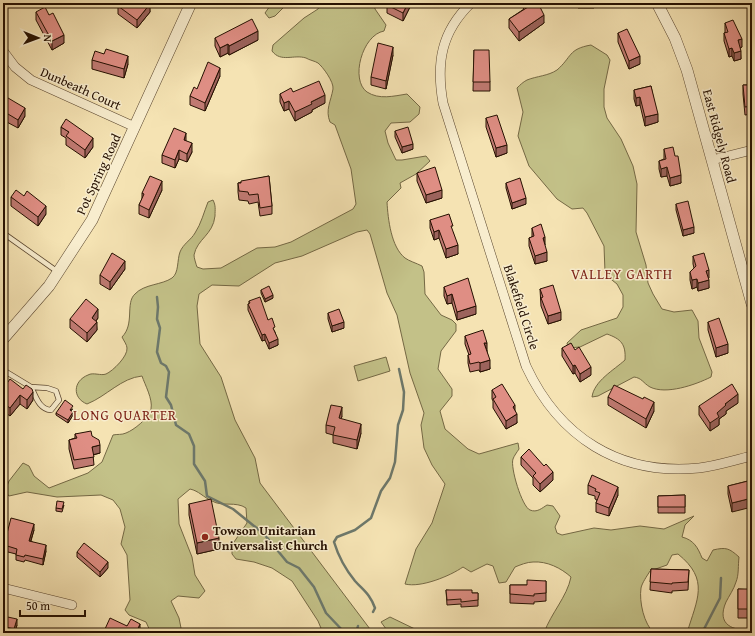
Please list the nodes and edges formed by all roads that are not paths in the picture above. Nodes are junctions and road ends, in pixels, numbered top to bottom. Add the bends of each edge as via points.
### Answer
1 (191, 3) edge
2 (471, 3) edge
3 (658, 3) edge
4 (3, 51) edge
5 (135, 127) junction
6 (752, 150) edge
7 (712, 160) junction
8 (3, 233) edge
9 (59, 273) junction
10 (752, 304) edge
11 (3, 339) edge
12 (3, 370) edge
13 (31, 387) junction
14 (752, 456) edge
15 (3, 588) edge
16 (72, 605) dead end

1 - 5 street, Pot Spring Road
2 - 14 street, Blakefield Circle via 456,18 442,48 440,86 443,103 519,344 535,385 548,406 565,425 584,440 629,463 652,468 691,468
3 - 7 street, East Ridgely Road via 687,70
4 - 5 street, Dunbeath Court via 15,67 31,80
5 - 9 street, Pot Spring Road via 92,220
6 - 7 street
7 - 10 street, East Ridgely Road
8 - 9 lane
9 - 11 street, Pot Spring Road
12 - 13 lane
13 - 13 lane via 56,391 59,400 56,406 46,410 37,402
15 - 16 street

